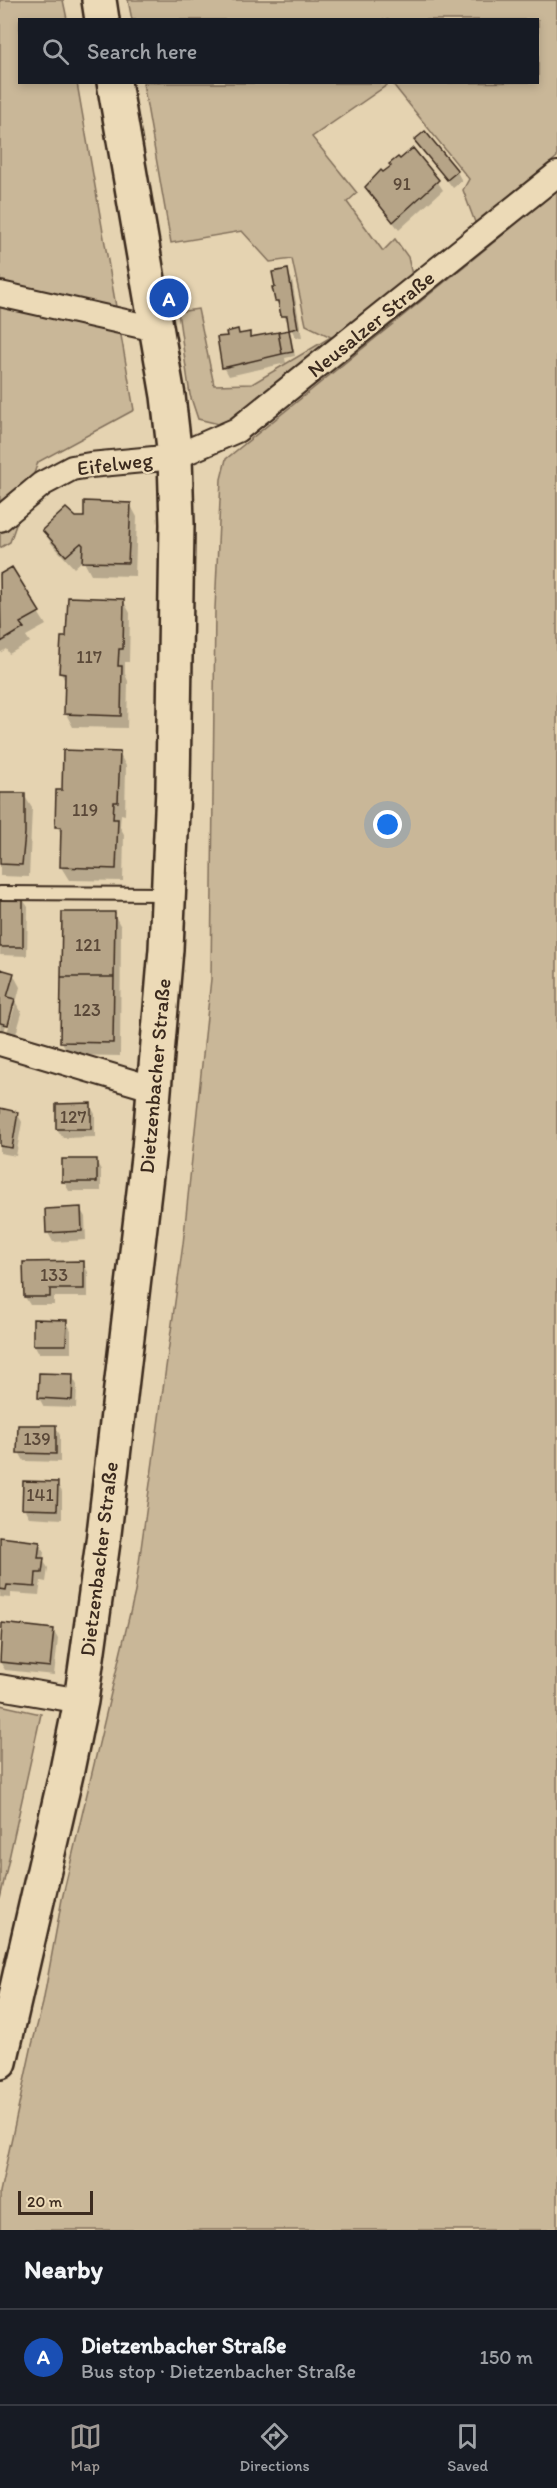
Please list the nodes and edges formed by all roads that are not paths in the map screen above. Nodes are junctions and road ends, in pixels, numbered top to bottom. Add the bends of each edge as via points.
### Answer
1 (99, 0) edge
2 (102, 18) edge
3 (114, 84) edge
4 (557, 174) edge
5 (0, 294) edge
6 (156, 329) junction
7 (175, 457) junction
8 (0, 519) edge
9 (0, 892) edge
10 (169, 894) junction
11 (0, 1043) edge
12 (155, 1089) junction
13 (0, 1687) edge
14 (81, 1701) junction
15 (0, 2062) edge

1 - 2 main road
3 - 6 main road, Dietzenbacher Straße
4 - 7 street, Neusalzer Straße via 253,419 224,438
5 - 6 street
6 - 7 main road, Dietzenbacher Straße
7 - 8 street, Eifelweg via 72,468 42,484
7 - 10 main road, Dietzenbacher Straße via 176,615
9 - 10 lane
10 - 12 main road, Dietzenbacher Straße
11 - 12 street
12 - 14 main road, Dietzenbacher Straße
13 - 14 street
14 - 15 main road, Dietzenbacher Straße

